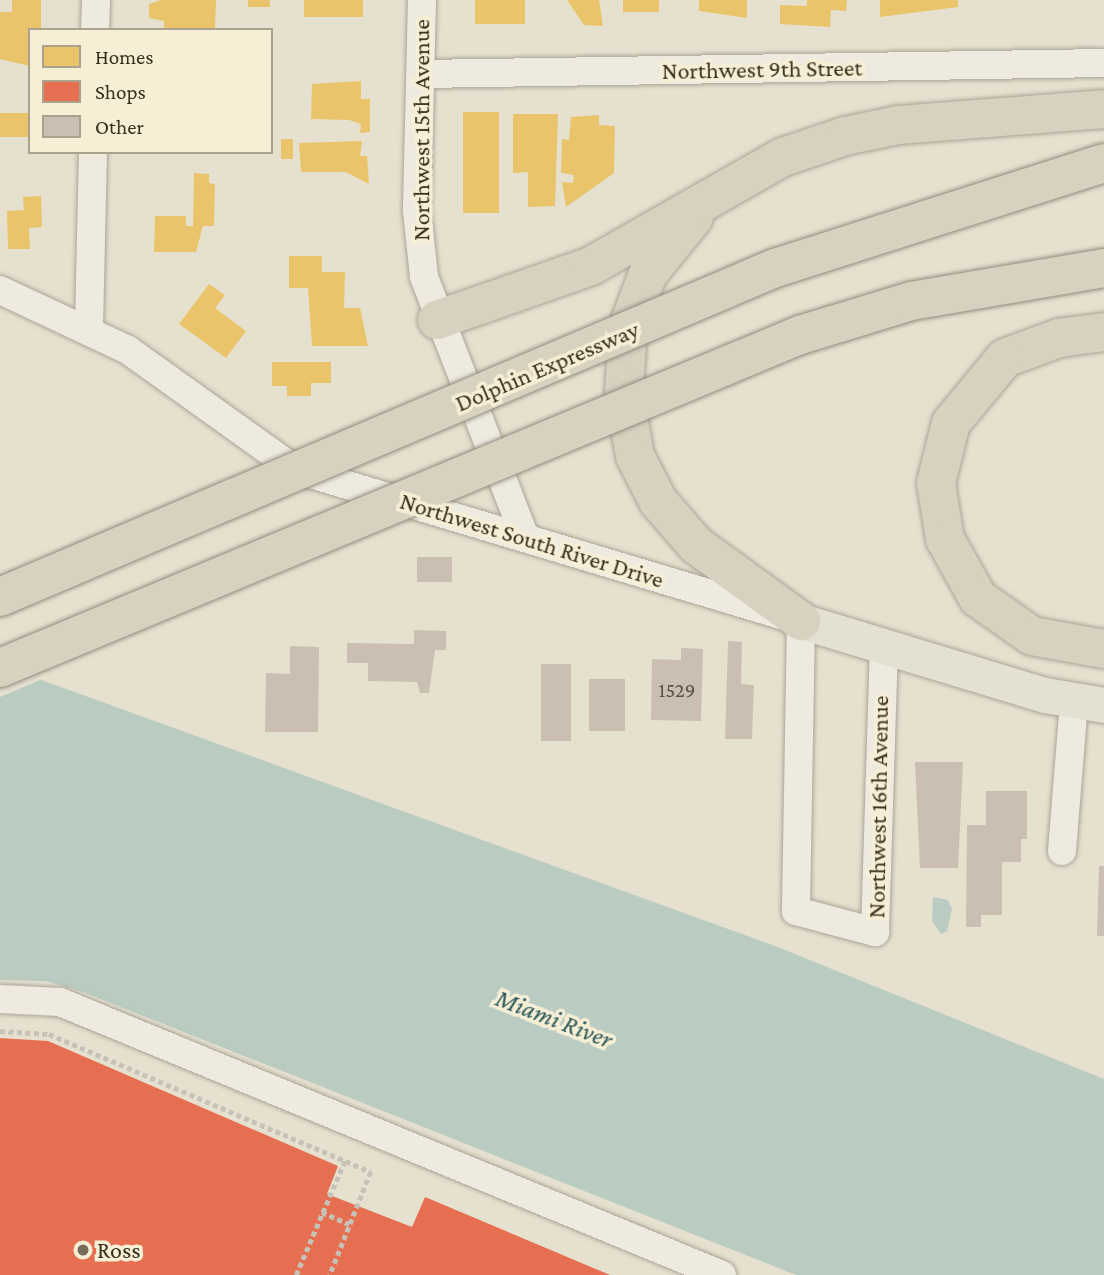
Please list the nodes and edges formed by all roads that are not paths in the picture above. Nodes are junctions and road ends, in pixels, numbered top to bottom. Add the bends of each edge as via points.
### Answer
1 (96, 0) edge
2 (422, 0) edge
3 (95, 28) edge
4 (1104, 63) edge
5 (421, 74) junction
6 (1104, 109) edge
7 (93, 154) edge
8 (1104, 163) edge
9 (719, 190) junction
10 (1104, 268) edge
11 (0, 290) edge
12 (437, 320) junction
13 (89, 327) junction
14 (1104, 332) edge
15 (524, 535) junction
16 (0, 597) edge
17 (801, 621) junction
18 (884, 646) junction
19 (1104, 649) edge
20 (0, 668) edge
21 (1089, 703) edge
22 (1062, 852) dead end
23 (0, 999) edge
24 (722, 1275) edge

1 - 3 street
2 - 5 street, Northwest 15th Avenue
4 - 5 street, Northwest 9th Street
5 - 12 street, Northwest 15th Avenue via 418,231
6 - 9 highway via 898,125 845,136 783,157
7 - 13 street
8 - 16 highway, Dolphin Expressway, bridge via 775,268
9 - 12 highway via 591,266
9 - 17 highway via 648,274 628,327 624,393 635,456 658,501 696,545
10 - 20 highway, bridge via 912,301 800,335
11 - 13 street, Northwest South River Drive
12 - 15 street, Northwest 15th Avenue
13 - 15 street, Northwest South River Drive via 294,469
14 - 19 highway via 1029,346 997,365 951,423 936,483 945,539 978,598 1032,636
15 - 17 street, Northwest South River Drive
17 - 18 main road, Northwest South River Drive
17 - 18 street, Northwest 16th Avenue via 796,911 875,932
18 - 21 main road, Northwest South River Drive
21 - 22 street
23 - 24 street via 60,1002

